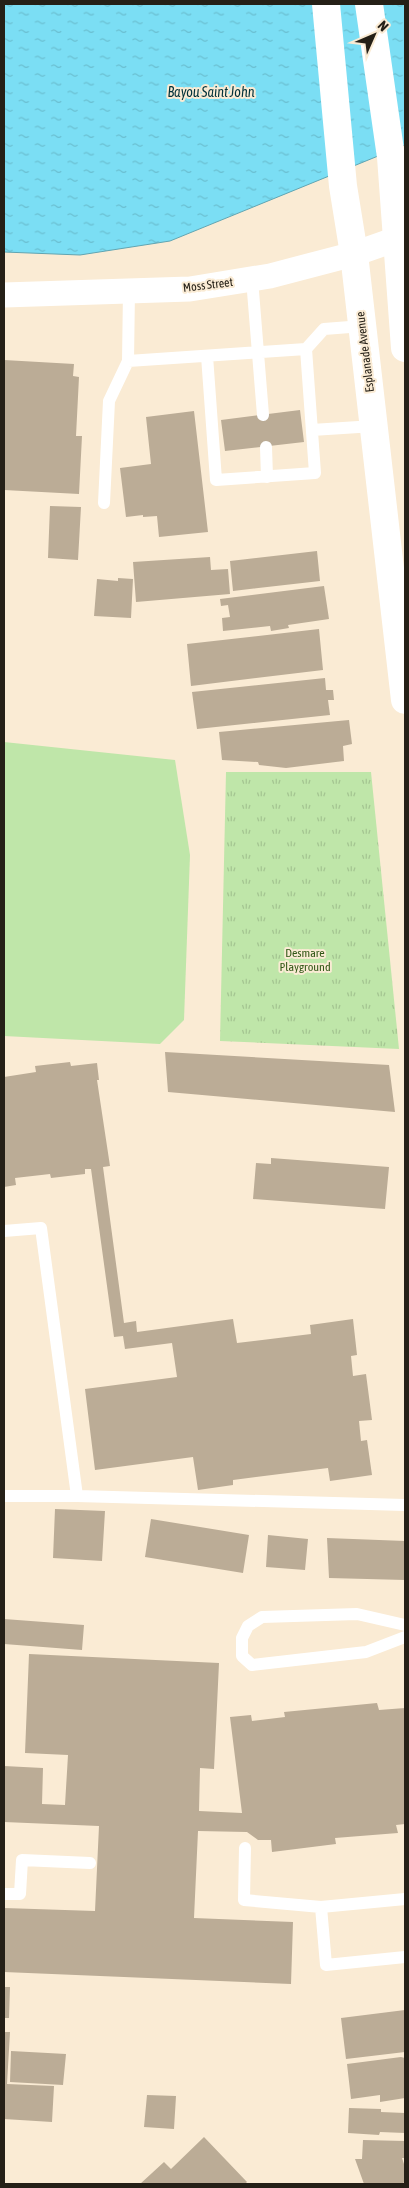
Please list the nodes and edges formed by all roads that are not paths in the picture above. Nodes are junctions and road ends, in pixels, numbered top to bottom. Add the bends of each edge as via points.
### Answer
1 (326, 4) edge
2 (369, 4) edge
3 (401, 238) edge
4 (354, 254) junction
5 (252, 279) junction
6 (129, 292) junction
7 (4, 295) edge
8 (363, 326) junction
9 (405, 348) edge
10 (306, 349) junction
11 (259, 352) junction
12 (207, 356) junction
13 (128, 361) junction
14 (262, 415) dead end
15 (374, 426) junction
16 (312, 430) junction
17 (266, 447) dead end
18 (267, 477) junction
19 (104, 503) dead end
20 (403, 656) edge
21 (405, 700) edge
22 (4, 1230) edge
23 (4, 1496) edge
24 (77, 1496) junction
25 (405, 1505) edge
26 (405, 1625) edge
27 (405, 1636) edge
28 (245, 1848) dead end
29 (90, 1863) dead end
30 (4, 1894) edge
31 (405, 1899) edge
32 (321, 1907) junction
33 (405, 1958) edge

1 - 4 street, Esplanade Avenue via 343,186
2 - 3 street
3 - 4 street, Moss Street
3 - 9 street
4 - 5 street, Moss Street
4 - 8 street, Esplanade Avenue
5 - 6 street, Moss Street via 190,289
5 - 11 lane
6 - 7 street, Moss Street
6 - 13 lane
8 - 10 lane via 324,328
8 - 15 street, Esplanade Avenue
10 - 11 lane
10 - 16 lane
11 - 12 lane
11 - 14 lane
12 - 13 lane
12 - 18 lane via 216,480
13 - 19 lane via 109,401
15 - 16 lane
15 - 20 street, Esplanade Avenue
16 - 18 lane via 315,473
17 - 18 lane
20 - 21 street, Esplanade Avenue
22 - 24 lane via 41,1228
23 - 24 lane
24 - 25 lane
26 - 27 lane via 357,1614 262,1617 248,1626 242,1638 242,1656 252,1665 366,1652
28 - 32 lane via 244,1900
29 - 30 lane via 22,1860 20,1894
31 - 32 lane
32 - 33 lane via 326,1965

